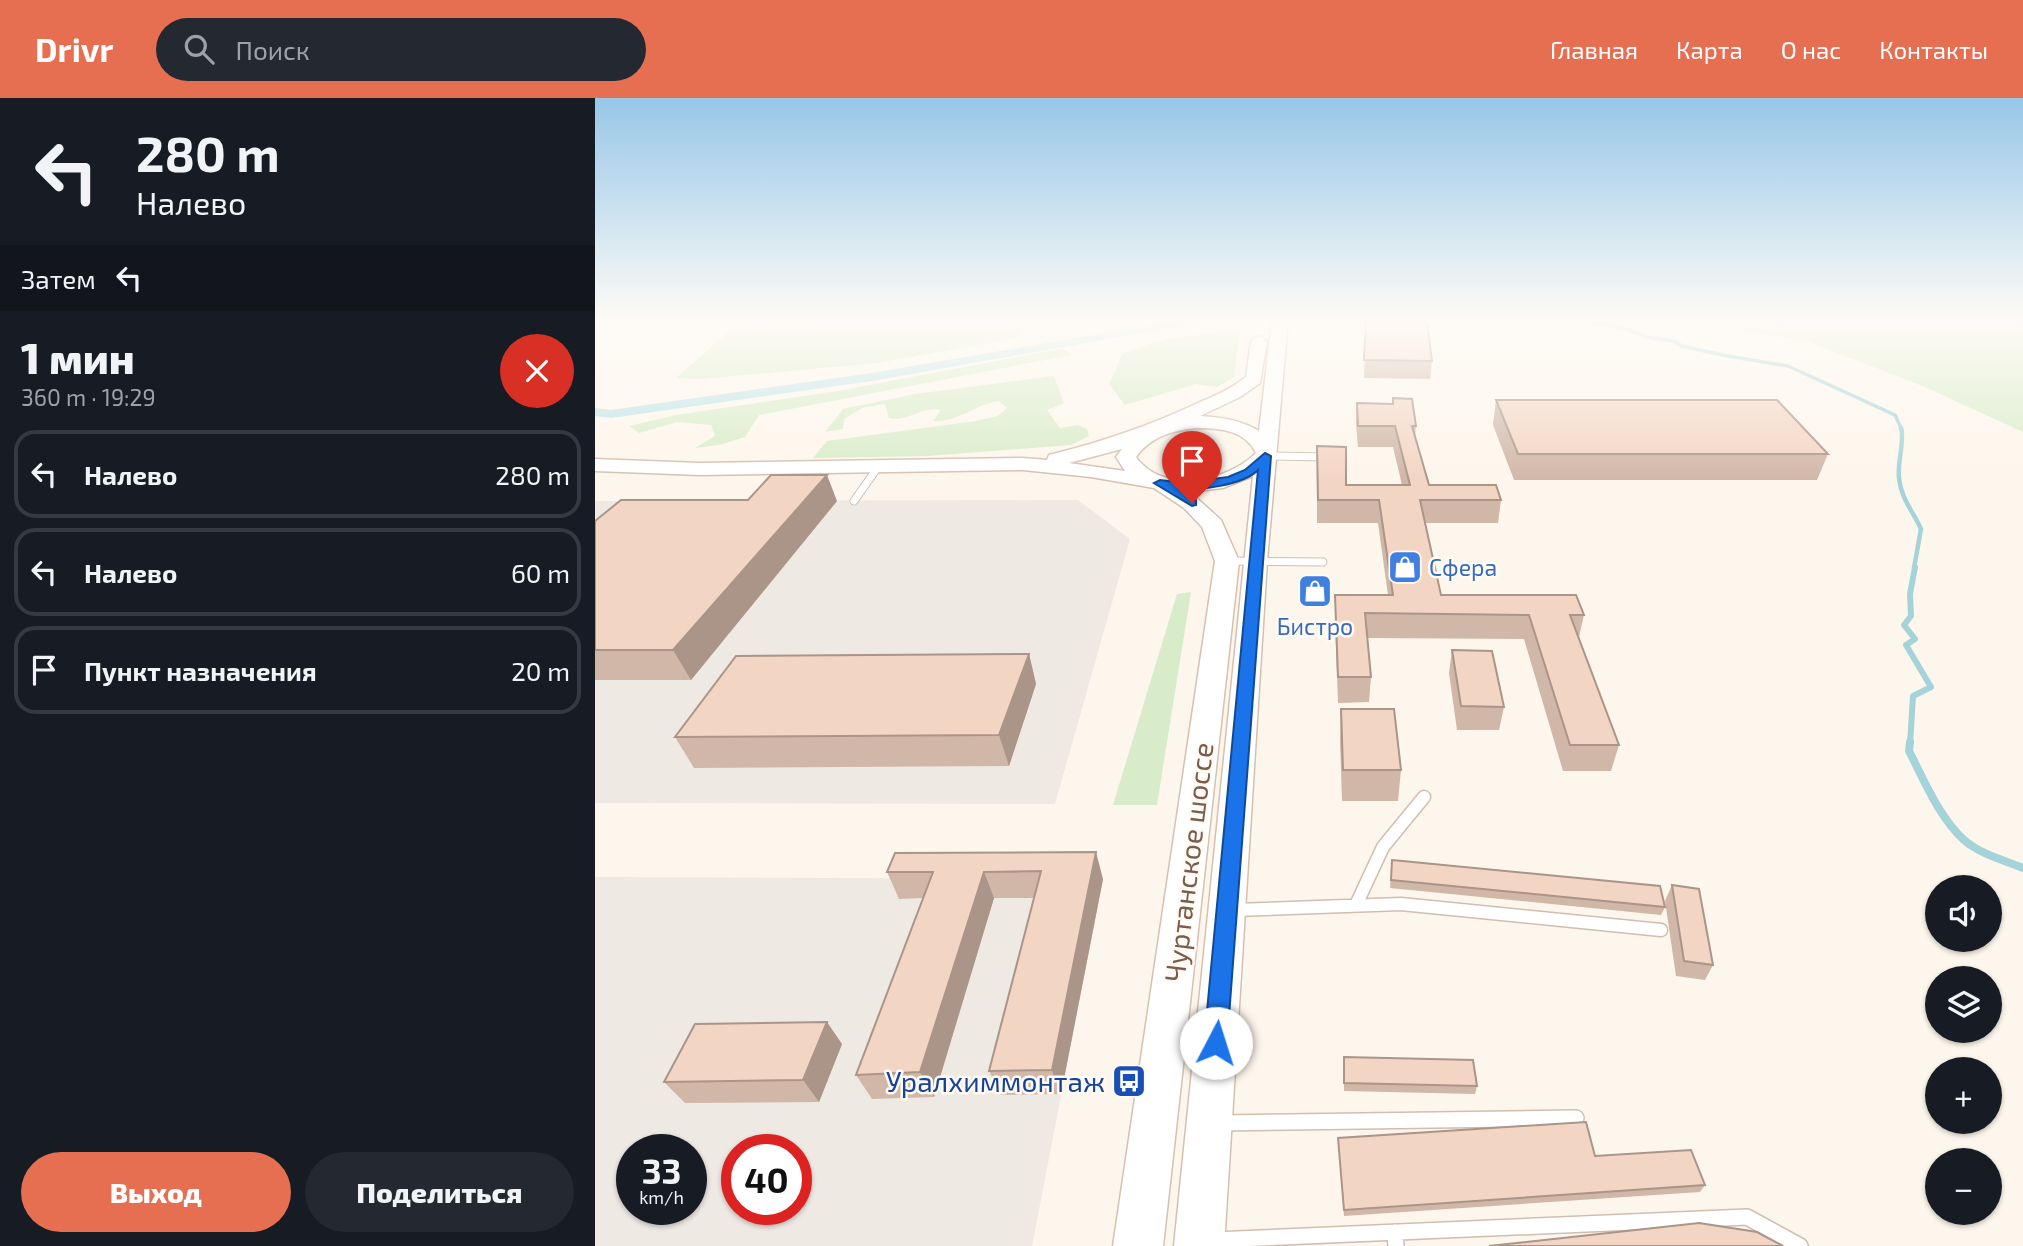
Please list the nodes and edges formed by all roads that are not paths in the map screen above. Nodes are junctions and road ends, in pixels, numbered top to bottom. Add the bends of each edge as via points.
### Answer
1 (1256, 374) edge
2 (1270, 374) edge
3 (1158, 429) junction
4 (1265, 454) junction
5 (1328, 457) edge
6 (1023, 464) junction
7 (595, 465) edge
8 (878, 467) junction
9 (1160, 483) junction
10 (854, 500) dead end
11 (1241, 561) junction
12 (1323, 562) dead end
13 (1425, 797) dead end
14 (1356, 905) junction
15 (1204, 910) junction
16 (1661, 930) dead end
17 (1576, 1118) dead end
18 (1209, 1123) junction
19 (1395, 1239) edge
20 (1199, 1244) edge
21 (1138, 1246) edge
22 (1800, 1246) edge

1 - 3 street, Чуртанское шоссе via 1241,390
2 - 4 street, Чуртанское шоссе
3 - 4 street via 1198,422 1238,427 1262,442
3 - 6 street, Чуртанское шоссе via 1077,456
3 - 9 street via 1141,437 1126,457 1130,468
4 - 5 lane
4 - 9 street via 1249,472 1231,480 1184,486
4 - 11 street, Чуртанское шоссе
6 - 8 street
6 - 9 street
7 - 8 street
8 - 10 lane
9 - 11 street via 1192,503
11 - 12 lane
11 - 15 street, Чуртанское шоссе
13 - 14 lane via 1383,847
14 - 15 lane
14 - 16 lane via 1401,904
15 - 18 street, Чуртанское шоссе
15 - 21 street, Чуртанское шоссе
17 - 18 lane
18 - 20 street, Чуртанское шоссе
19 - 20 lane
19 - 22 lane via 1747,1217

